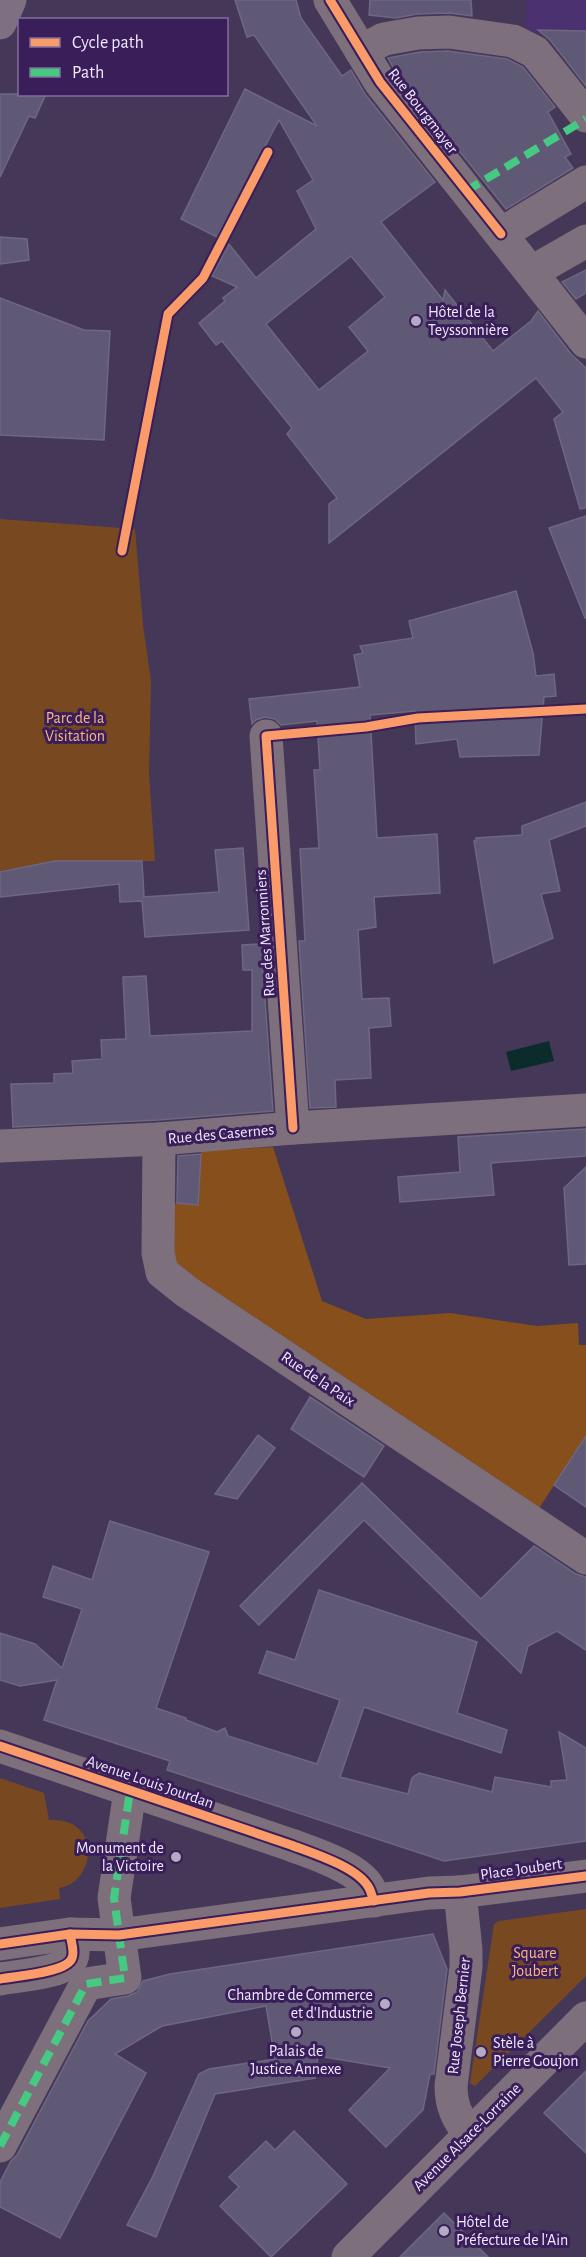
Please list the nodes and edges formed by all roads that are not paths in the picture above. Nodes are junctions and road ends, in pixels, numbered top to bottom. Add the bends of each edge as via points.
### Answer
1 (10, 0) edge
2 (330, 0) edge
3 (0, 23) edge
4 (361, 51) junction
5 (586, 116) edge
6 (586, 182) edge
7 (501, 234) junction
8 (586, 241) edge
9 (532, 272) junction
10 (586, 342) edge
11 (266, 736) dead end
12 (586, 1110) edge
13 (293, 1128) junction
14 (159, 1139) junction
15 (0, 1146) edge
16 (586, 1558) edge
17 (0, 1746) edge
18 (130, 1791) junction
19 (586, 1876) edge
20 (460, 1892) junction
21 (374, 1901) junction
22 (70, 1935) junction
23 (119, 1935) junction
24 (0, 1944) edge
25 (0, 1979) edge
26 (586, 2018) edge
27 (470, 2134) junction
28 (0, 2146) edge
29 (348, 2257) edge

1 - 3 main road
2 - 4 street, Rue Bourgmayer
4 - 5 street via 384,39 418,33 449,32 513,41 535,52
4 - 7 street, Rue Bourgmayer via 380,82
6 - 7 street
7 - 9 street, Rue Bourgmayer
8 - 9 street
9 - 10 street, Rue Bourgmayer
11 - 13 street, Rue des Marronniers
12 - 13 street, Rue des Casernes
13 - 14 street, Rue des Casernes
14 - 15 street, Rue des Casernes
14 - 16 street, Rue de la Paix via 158,1253 162,1272
17 - 18 street, Avenue Louis Jourdan
18 - 21 street, Avenue Louis Jourdan via 326,1858 361,1877
18 - 23 street via 114,1898
19 - 20 street, Place Joubert
20 - 21 street, Place Joubert
20 - 27 street, Rue Joseph Bernier via 466,1967 451,2103
21 - 23 street, Place Joubert
22 - 23 street, Place Joubert
22 - 24 street, Place Joubert
22 - 25 street via 73,1955 66,1965
23 - 28 street via 125,1978 86,1984
26 - 27 street, Avenue Alsace-Lorraine
27 - 29 street, Avenue Alsace-Lorraine

